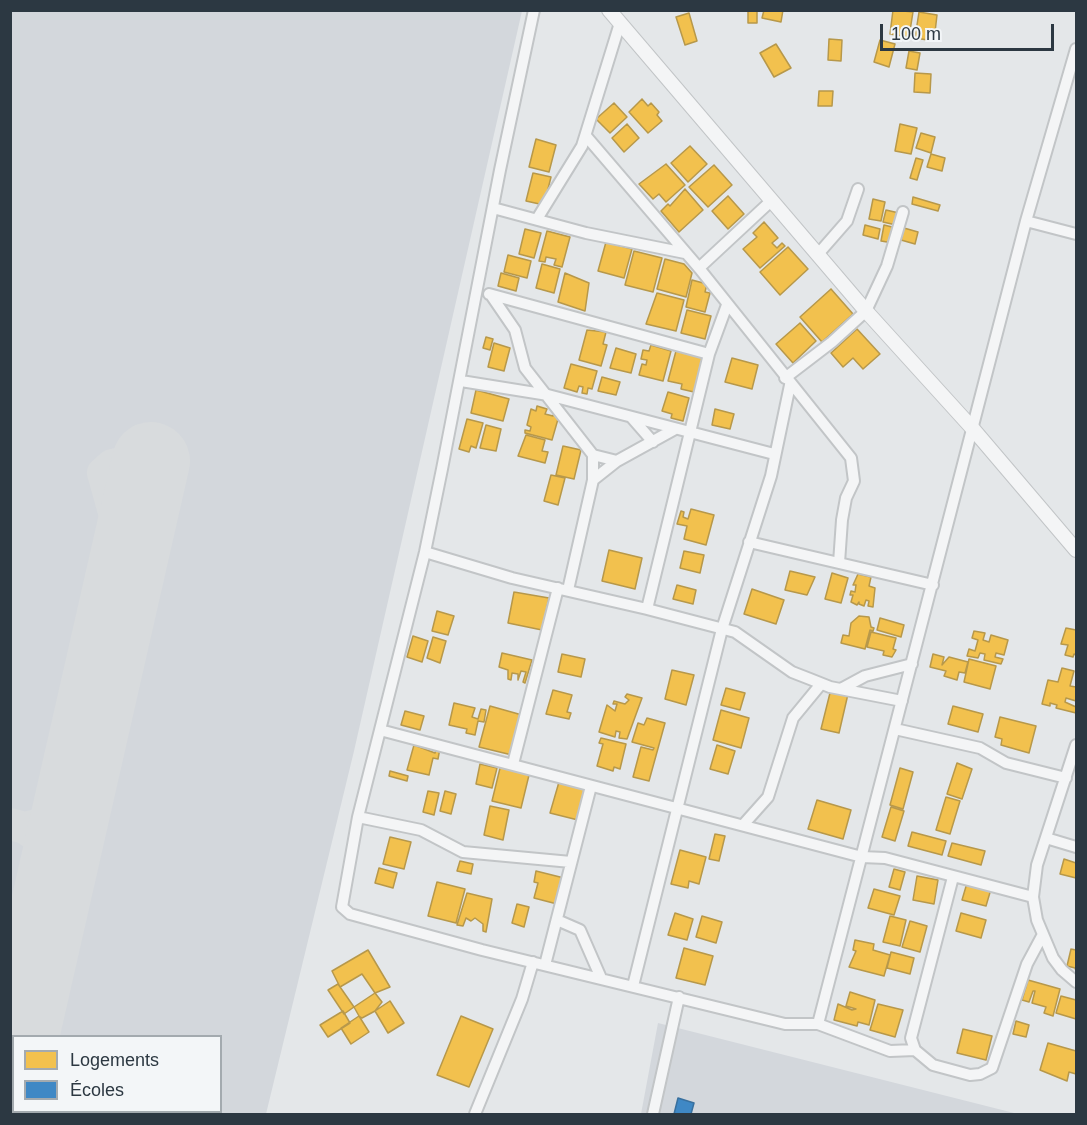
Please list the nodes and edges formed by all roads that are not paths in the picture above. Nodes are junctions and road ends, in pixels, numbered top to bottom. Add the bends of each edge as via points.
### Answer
1 (534, 10) edge
2 (609, 10) edge
3 (620, 23) junction
4 (1077, 49) edge
5 (586, 136) junction
6 (858, 189) dead end
7 (771, 201) junction
8 (493, 208) junction
9 (903, 212) dead end
10 (537, 219) junction
11 (1026, 221) junction
12 (1077, 234) edge
13 (685, 253) junction
14 (819, 253) junction
15 (699, 268) junction
16 (477, 292) junction
17 (491, 295) junction
18 (728, 305) junction
19 (866, 311) junction
20 (710, 354) junction
21 (461, 381) junction
22 (788, 382) junction
23 (548, 395) junction
24 (631, 418) junction
25 (675, 429) junction
26 (973, 429) junction
27 (690, 433) junction
28 (653, 442) junction
29 (774, 454) junction
30 (593, 455) junction
31 (617, 461) junction
32 (593, 480) junction
33 (749, 542) junction
34 (1077, 550) edge
35 (425, 552) junction
36 (839, 563) junction
37 (933, 585) junction
38 (563, 589) junction
39 (647, 609) junction
40 (722, 628) junction
41 (912, 664) junction
42 (820, 684) junction
43 (841, 689) junction
44 (902, 701) junction
45 (895, 729) junction
46 (380, 730) junction
47 (1077, 745) edge
48 (513, 764) junction
49 (1066, 778) junction
50 (591, 786) junction
51 (680, 807) junction
52 (358, 817) junction
53 (743, 825) junction
54 (1046, 838) junction
55 (1077, 847) edge
56 (862, 857) junction
57 (571, 862) junction
58 (953, 877) junction
59 (1033, 897) junction
60 (557, 920) junction
61 (1042, 936) junction
62 (533, 962) junction
63 (545, 965) junction
64 (601, 978) junction
65 (1077, 982) edge
66 (633, 986) junction
67 (679, 997) junction
68 (818, 1024) junction
69 (915, 1050) junction
70 (475, 1114) edge
71 (654, 1114) edge

1 - 8 street
2 - 3 street
3 - 5 street
3 - 7 street
4 - 11 street
5 - 10 street
5 - 13 street
6 - 14 street via 847,221
7 - 14 street
7 - 15 street
8 - 10 street
8 - 16 street
9 - 19 street via 887,266
10 - 13 street
11 - 12 street
11 - 26 street
13 - 15 street
14 - 19 street
15 - 18 street
16 - 17 street
16 - 21 street
17 - 20 street
17 - 23 street via 515,330 525,368
18 - 20 street
18 - 22 street
19 - 22 street
19 - 26 street
20 - 27 street
21 - 23 street
21 - 35 street
22 - 29 street
22 - 36 street via 843,447 855,468 842,519
23 - 24 street
23 - 30 street
24 - 25 street
24 - 28 street
25 - 27 street
25 - 28 street
26 - 34 street
26 - 37 street
27 - 29 street
27 - 39 street
28 - 31 street
29 - 33 street via 771,476
30 - 31 street
30 - 32 street
31 - 32 street
32 - 38 street
33 - 36 street
33 - 40 street
35 - 38 street
35 - 46 street
36 - 37 street
37 - 41 street
38 - 39 street
38 - 48 street
39 - 40 street
40 - 42 street via 746,639 792,672
40 - 51 street
41 - 43 street via 865,676
41 - 44 street
42 - 43 street
42 - 53 street via 793,718 768,797
43 - 44 street
44 - 45 street
45 - 49 street via 980,748 1006,763
45 - 56 street
46 - 48 street
46 - 52 street
47 - 49 street
48 - 50 street
49 - 54 street
50 - 51 street
50 - 57 street
51 - 53 street
51 - 66 street
52 - 57 street via 421,830 463,852
52 - 62 street via 342,897 344,911
53 - 56 street
54 - 55 street
54 - 59 street
56 - 58 street via 885,858
56 - 68 street
57 - 60 street
58 - 59 street
58 - 69 street via 911,1038
59 - 61 street
60 - 63 street
60 - 64 street via 580,930
61 - 65 street via 1062,970
61 - 69 street via 1027,964 992,1068 970,1075 933,1065
62 - 63 street
62 - 70 street
63 - 64 street
64 - 66 street
66 - 67 street
67 - 68 street via 785,1024
67 - 71 street
68 - 69 street via 891,1051

